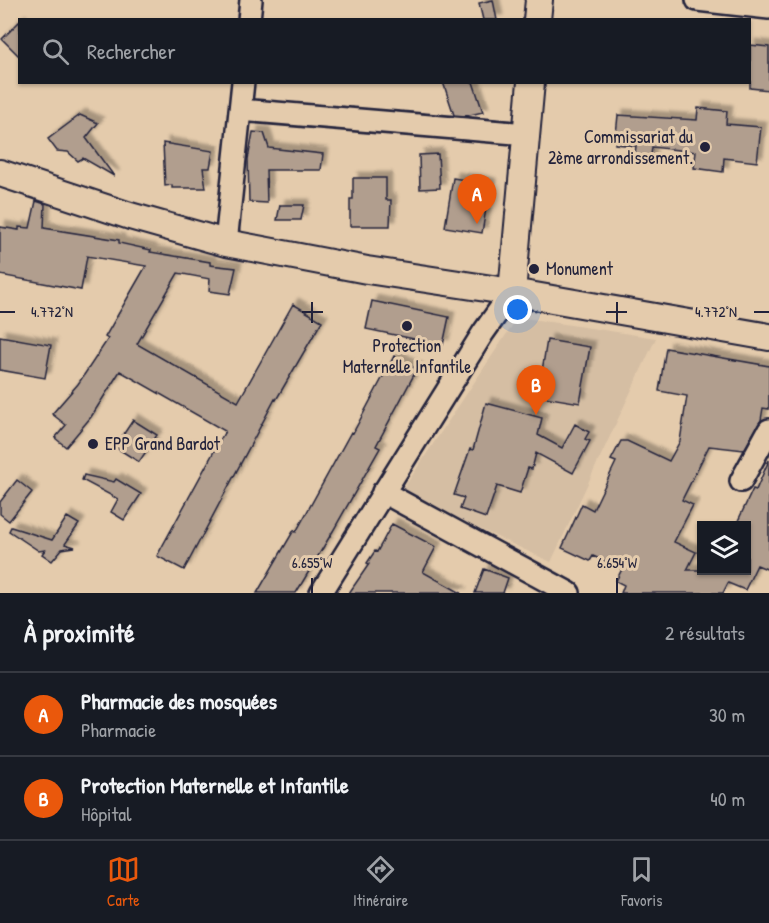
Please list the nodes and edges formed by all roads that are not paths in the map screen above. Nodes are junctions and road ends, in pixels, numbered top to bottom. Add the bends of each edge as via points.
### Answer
1 (251, 0) edge
2 (539, 0) edge
3 (697, 0) edge
4 (769, 8) edge
5 (249, 18) edge
6 (537, 18) edge
7 (243, 84) edge
8 (531, 84) edge
9 (240, 110) junction
10 (527, 134) junction
11 (0, 173) edge
12 (226, 243) junction
13 (512, 292) junction
14 (769, 337) edge
15 (769, 430) edge
16 (741, 481) dead end
17 (383, 492) junction
18 (321, 593) edge
19 (569, 593) edge

1 - 5 street
2 - 6 street
3 - 4 street
7 - 9 street
8 - 10 street
9 - 10 street
9 - 12 street
10 - 13 street
11 - 12 street
12 - 13 street
13 - 14 street
13 - 17 street
15 - 16 street
17 - 18 street
17 - 19 street

